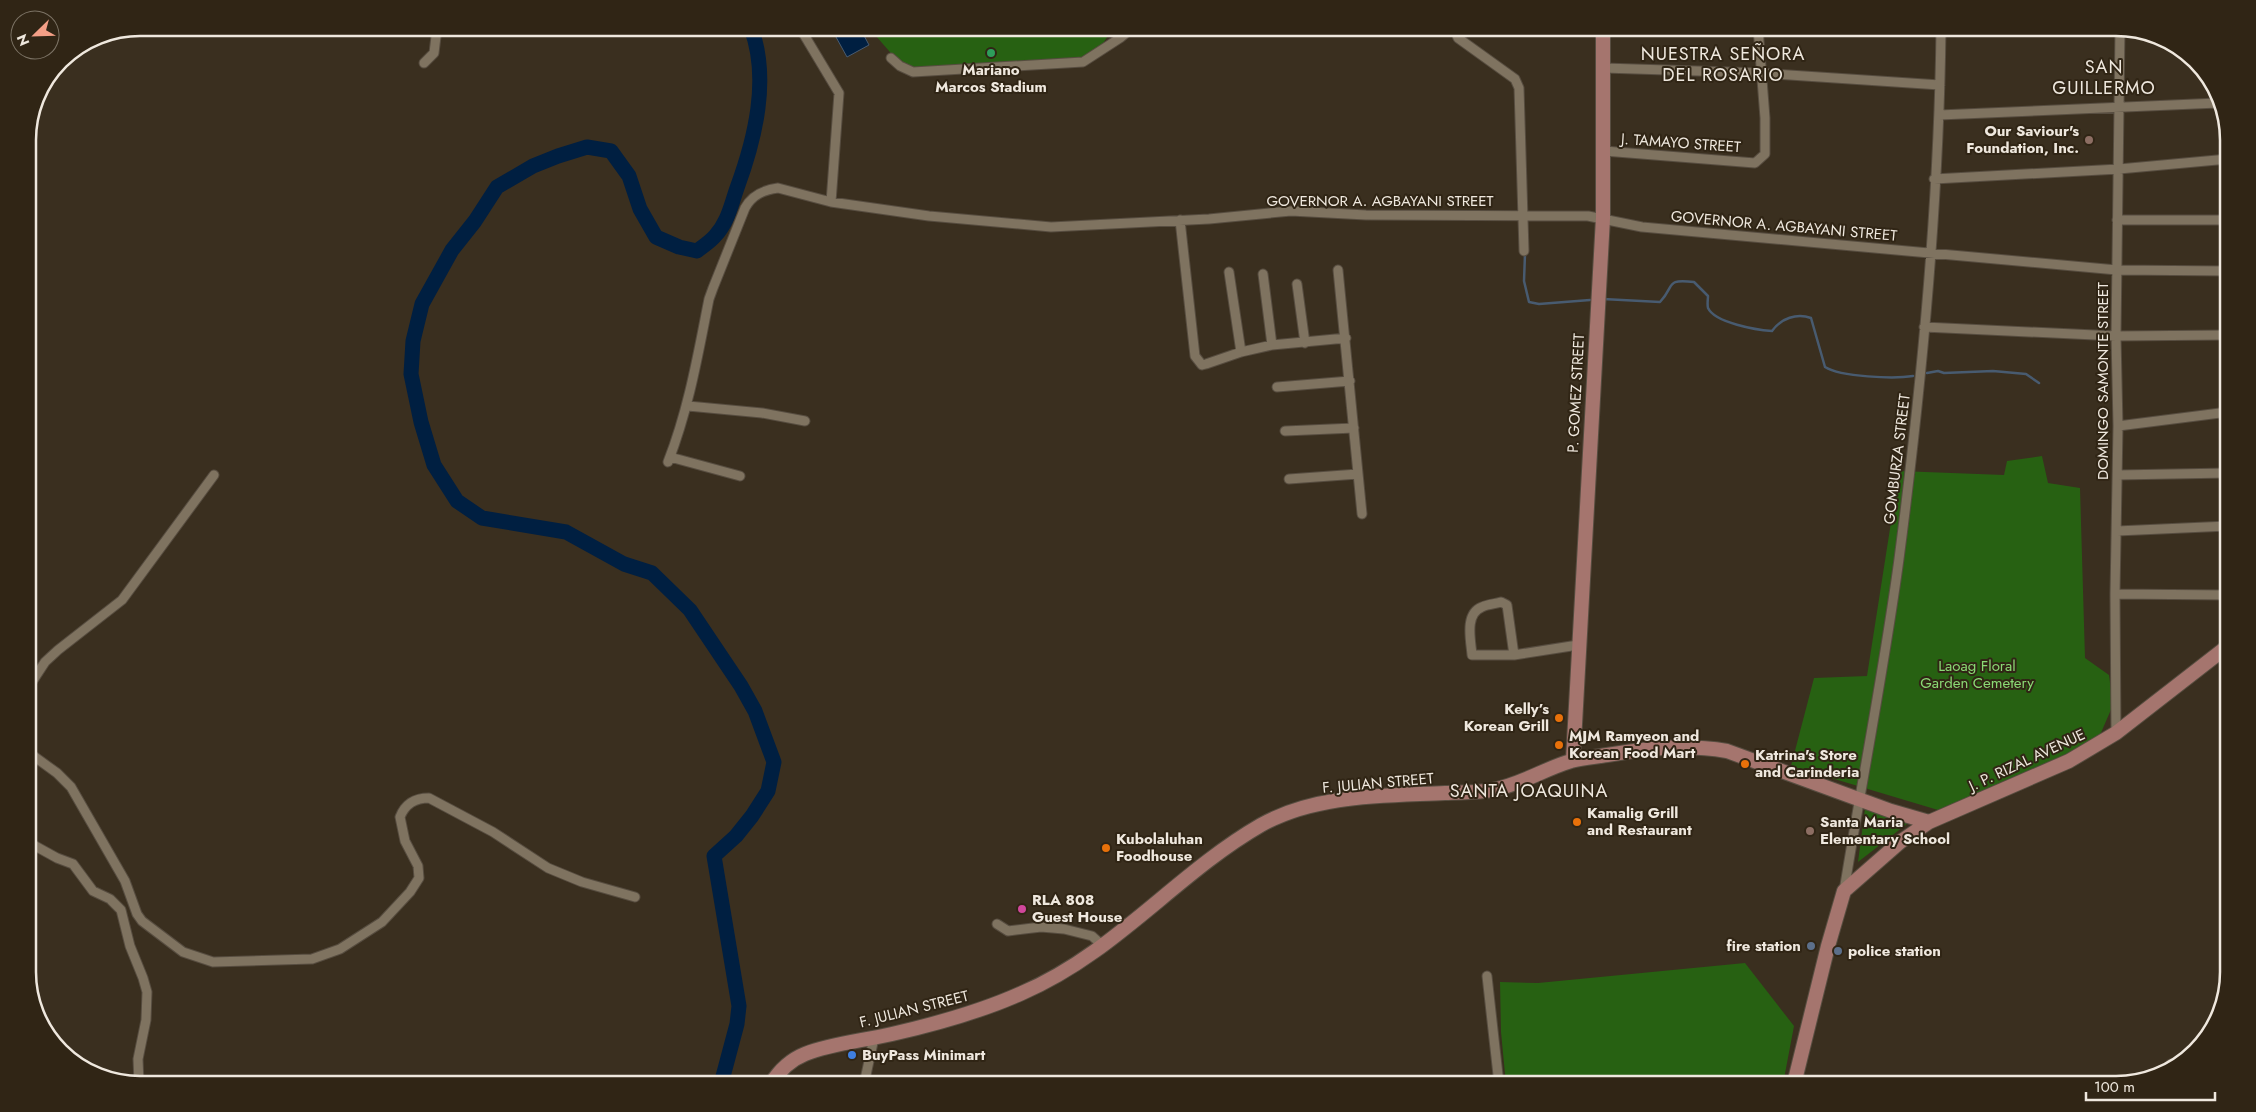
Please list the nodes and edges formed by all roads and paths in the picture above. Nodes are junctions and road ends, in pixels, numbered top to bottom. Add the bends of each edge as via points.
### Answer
1 (436, 36) edge
2 (805, 36) edge
3 (1122, 36) edge
4 (1457, 36) edge
5 (1603, 36) edge
6 (1758, 36) edge
7 (1941, 36) edge
8 (2120, 36) edge
9 (891, 58) dead end
10 (424, 63) dead end
11 (1604, 68) junction
12 (1760, 73) junction
13 (1940, 85) junction
14 (2213, 104) edge
15 (2119, 108) junction
16 (1939, 114) junction
17 (1604, 151) junction
18 (2220, 160) edge
19 (2119, 168) junction
20 (1934, 179) junction
21 (831, 202) junction
22 (1523, 216) junction
23 (1602, 218) junction
24 (1180, 220) junction
25 (2118, 220) junction
26 (2220, 220) edge
27 (1524, 251) dead end
28 (1930, 253) junction
29 (1338, 270) dead end
30 (2117, 270) junction
31 (2220, 271) edge
32 (1229, 272) dead end
33 (1262, 274) dead end
34 (1298, 284) dead end
35 (1924, 327) junction
36 (2220, 335) edge
37 (2116, 336) junction
38 (1346, 338) junction
39 (1304, 342) junction
40 (1272, 346) junction
41 (1240, 352) junction
42 (1350, 381) junction
43 (1277, 387) dead end
44 (688, 406) junction
45 (2220, 413) edge
46 (805, 421) dead end
47 (2118, 426) junction
48 (1354, 428) junction
49 (1285, 431) dead end
50 (2220, 473) edge
51 (1358, 474) junction
52 (214, 475) dead end
53 (2117, 475) junction
54 (740, 476) dead end
55 (1289, 479) dead end
56 (1362, 514) dead end
57 (2220, 526) edge
58 (2117, 531) junction
59 (2115, 594) junction
60 (2220, 595) edge
61 (1578, 645) junction
62 (2220, 652) edge
63 (1514, 655) junction
64 (36, 676) edge
65 (2116, 733) junction
66 (36, 758) edge
67 (1573, 760) junction
68 (1860, 799) junction
69 (1929, 822) junction
70 (36, 846) edge
71 (1844, 891) junction
72 (635, 897) dead end
73 (132, 901) junction
74 (121, 910) junction
75 (142, 922) junction
76 (997, 924) dead end
77 (124, 928) junction
78 (1103, 946) junction
79 (1487, 976) dead end
80 (874, 1038) junction
81 (139, 1076) edge
82 (778, 1076) edge
83 (866, 1076) edge
84 (1497, 1076) edge
85 (1796, 1076) edge

1 - 10 street via 434,53
2 - 21 street via 839,93
3 - 9 street via 1083,62 913,72
4 - 22 street via 1517,82
5 - 11 main road, P. GOMEZ STREET
6 - 12 street
7 - 13 street, GOMBURZA STREET
8 - 15 street, DOMINGO SAMONTE STREET
11 - 12 street
11 - 17 main road, P. GOMEZ STREET
12 - 13 street
12 - 17 street, J. TAMAYO STREET via 1765,154 1755,163
13 - 16 street, GOMBURZA STREET
14 - 15 street
15 - 16 street
15 - 19 street, DOMINGO SAMONTE STREET
16 - 20 street, GOMBURZA STREET
17 - 23 main road, P. GOMEZ STREET
18 - 19 street
19 - 20 street
19 - 25 street, DOMINGO SAMONTE STREET
20 - 28 street, GOMBURZA STREET
21 - 24 street, GOVERNOR A. AGBAYANI STREET via 929,216 1051,227
21 - 44 street, GOVERNOR A. AGBAYANI STREET via 778,188 764,191 750,200 708,299
22 - 23 street, GOVERNOR A. AGBAYANI STREET
22 - 24 street, GOVERNOR A. AGBAYANI STREET via 1290,211
22 - 27 street
23 - 28 street, GOVERNOR A. AGBAYANI STREET via 1642,227
23 - 61 main road, P. GOMEZ STREET
24 - 41 street via 1195,356 1202,365
25 - 26 street
25 - 30 street, DOMINGO SAMONTE STREET
28 - 30 street, GOVERNOR A. AGBAYANI STREET
28 - 35 street, GOMBURZA STREET
29 - 38 street
30 - 31 street, GOVERNOR A. AGBAYANI STREET
30 - 37 street, DOMINGO SAMONTE STREET
32 - 41 street
33 - 40 street
34 - 39 street
35 - 37 street
35 - 68 street, GOMBURZA STREET via 1899,560
36 - 37 street
37 - 47 street, DOMINGO SAMONTE STREET
38 - 39 street
38 - 42 street
39 - 40 street
40 - 41 street
42 - 43 street
42 - 48 street
44 - 46 street
44 - 54 street, GOVERNOR A. AGBAYANI STREET via 669,459
45 - 47 street
47 - 53 street, DOMINGO SAMONTE STREET
48 - 49 street
48 - 51 street
50 - 53 street
51 - 55 street
51 - 56 street
52 - 64 street via 122,600 58,650
53 - 58 street, DOMINGO SAMONTE STREET
57 - 58 street
58 - 59 street, DOMINGO SAMONTE STREET
59 - 60 street
59 - 65 street, DOMINGO SAMONTE STREET
61 - 63 street
61 - 67 main road, P. GOMEZ STREET
62 - 65 main road, J. P. RIZAL AVENUE
63 - 63 street via 1507,606 1501,602 1480,607 1470,627 1472,655
65 - 69 main road, J. P. RIZAL AVENUE via 2069,761
66 - 73 street via 71,787 125,881
67 - 68 main road, F. JULIAN STREET via 1655,747 1708,748 1742,756
67 - 78 main road, F. JULIAN STREET via 1491,790 1358,798 1287,812 1259,826 1206,864
68 - 69 main road, F. JULIAN STREET
68 - 71 street, GOMBURZA STREET
69 - 71 main road, J. P. RIZAL AVENUE via 1900,842
70 - 74 street via 73,864 90,888
71 - 85 main road
72 - 75 street via 565,876 493,832 429,798 420,798 410,802 400,817 406,841 418,866 419,878 382,922 333,952 312,959 213,962 184,952
73 - 74 street
73 - 75 street
74 - 77 street
75 - 77 street
76 - 78 street via 1008,931 1041,927 1064,929 1092,936
77 - 81 street via 147,992
78 - 80 main road, F. JULIAN STREET via 1024,993 952,1019
79 - 84 street
80 - 82 main road, F. JULIAN STREET via 804,1055 787,1065
80 - 83 street

